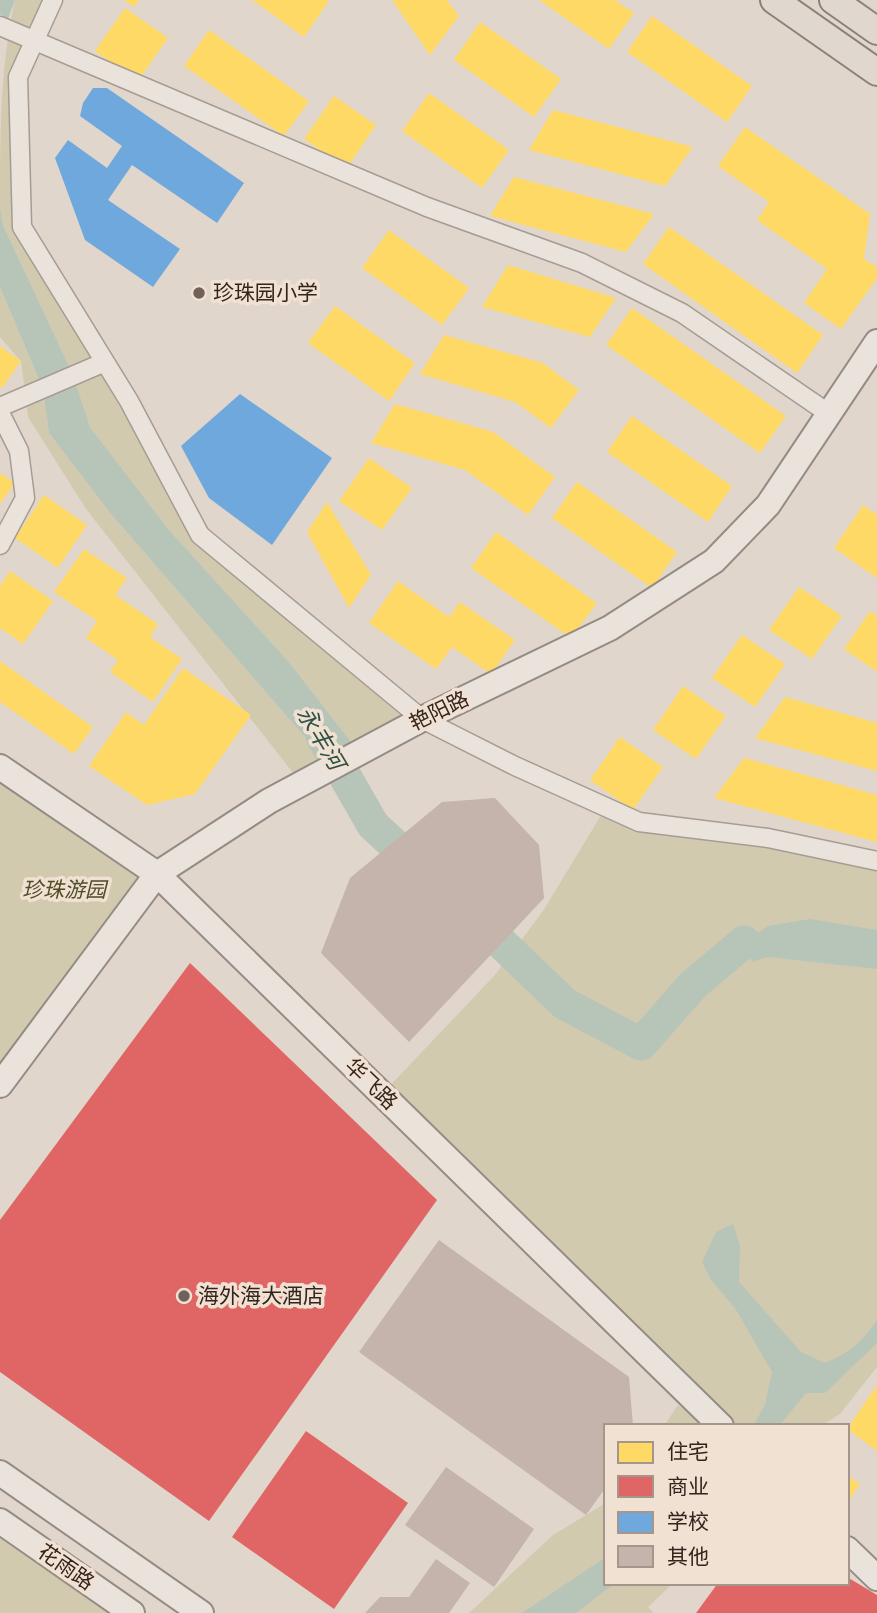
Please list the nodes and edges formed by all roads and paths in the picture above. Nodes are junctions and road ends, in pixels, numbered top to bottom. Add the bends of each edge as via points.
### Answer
1 (53, 0) edge
2 (775, 0) edge
3 (833, 0) edge
4 (0, 26) edge
5 (877, 31) edge
6 (35, 40) junction
7 (877, 72) edge
8 (877, 342) edge
9 (105, 362) junction
10 (0, 407) edge
11 (0, 413) edge
12 (828, 413) junction
13 (0, 545) edge
14 (422, 719) junction
15 (0, 768) edge
16 (877, 861) edge
17 (157, 874) junction
18 (0, 1085) edge
19 (719, 1424) edge
20 (0, 1473) edge
21 (0, 1521) edge
22 (849, 1551) edge
23 (877, 1578) edge
24 (132, 1613) edge
25 (201, 1613) edge

1 - 6 street
2 - 7 main road
3 - 5 main road
4 - 6 street
6 - 9 street via 18,77 22,227
6 - 12 street via 427,208 582,263 682,313
8 - 12 street, 艳阳路
9 - 10 street
9 - 14 street via 200,535
11 - 13 street via 19,451 25,498
12 - 14 street, 艳阳路 via 768,505 714,561 610,628
14 - 16 street via 639,822 768,838
14 - 17 street, 艳阳路 via 269,801
15 - 17 street, 华飞路
17 - 18 street, 艳阳路
17 - 19 street, 华飞路
20 - 25 street
21 - 24 street, 花雨路
22 - 23 street

